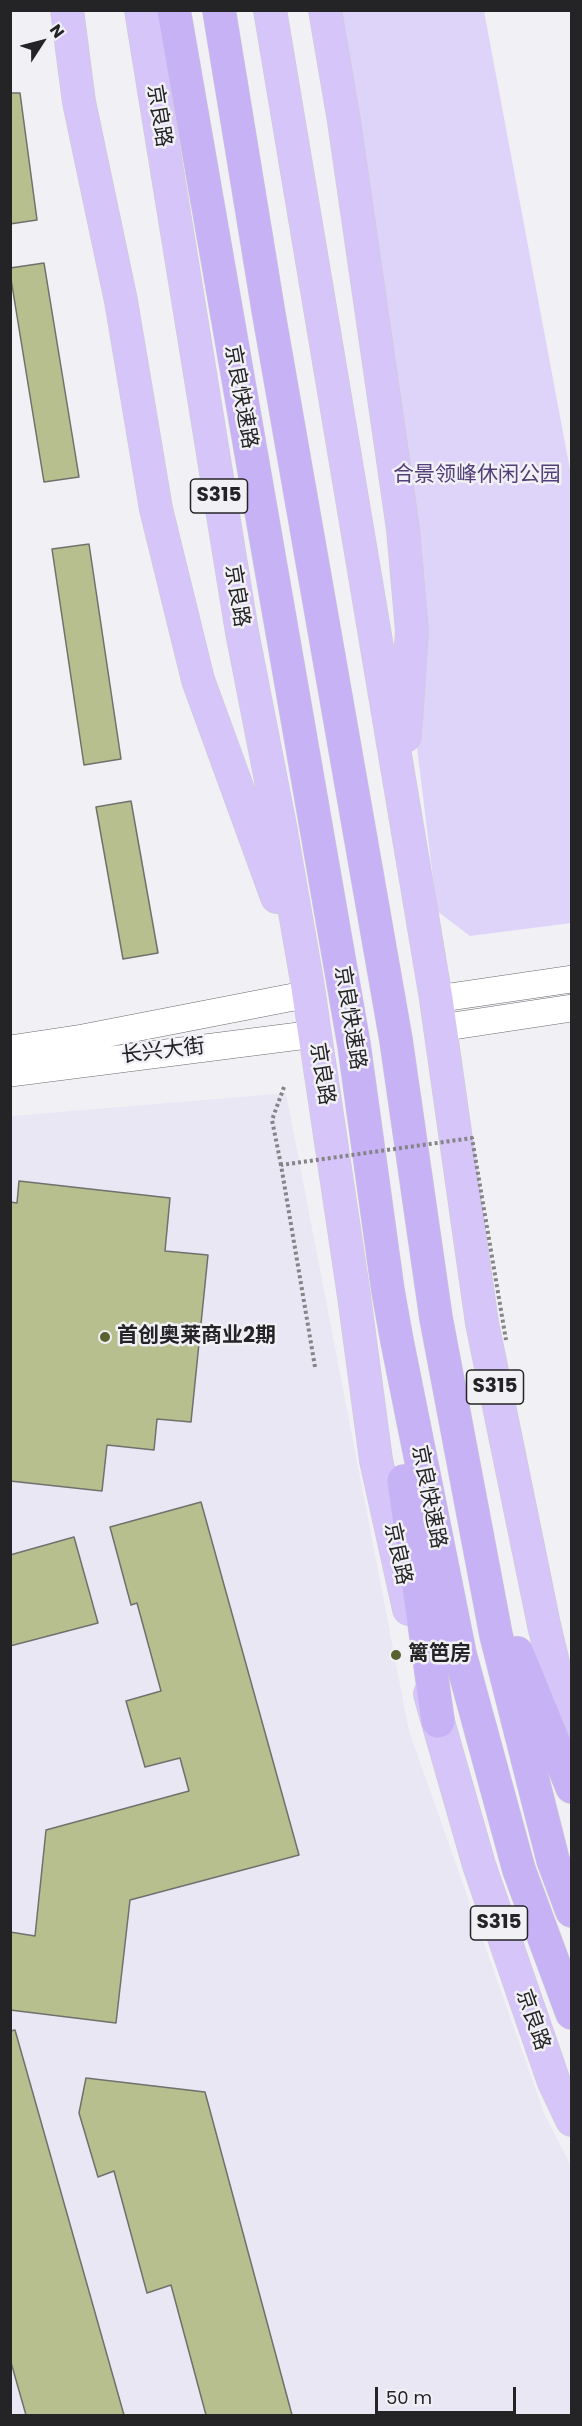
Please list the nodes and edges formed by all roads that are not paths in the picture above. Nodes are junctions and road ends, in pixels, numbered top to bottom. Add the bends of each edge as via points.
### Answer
1 (68, 10) edge
2 (141, 10) edge
3 (174, 10) edge
4 (219, 10) edge
5 (270, 10) edge
6 (325, 10) edge
7 (405, 816) junction
8 (572, 980) edge
9 (308, 987) junction
10 (572, 1008) edge
11 (438, 1013) junction
12 (315, 1034) junction
13 (10, 1049) edge
14 (10, 1072) edge
15 (388, 1291) junction
16 (484, 1574) junction
17 (438, 1721) junction
18 (572, 1743) edge
19 (572, 1787) edge
20 (572, 1911) edge
21 (572, 2013) edge
22 (572, 2120) edge

1 - 9 main road via 79,102 121,301 156,509 198,680
2 - 9 main road, 京良路 / S315 via 242,632
3 - 15 highway, 京良快速路 via 354,1045
4 - 16 highway, 京良快速路 via 396,1040 436,1318
5 - 7 main road, S315
6 - 7 main road via 403,529 412,631 405,733
7 - 11 main road, S315
8 - 11 street
9 - 12 main road, 京良路 / S315
9 - 13 street, 长兴大街 via 83,1038
10 - 11 street
11 - 18 main road, S315 via 482,1323
12 - 14 street, 长兴大街
12 - 17 main road, 京良路 / S315 via 376,1460 418,1650
15 - 17 highway via 389,1351 399,1439
15 - 21 highway, 京良快速路 via 460,1654 519,1870
16 - 19 highway
16 - 20 highway, 京良快速路 via 553,1860
17 - 22 main road, 京良路 / S315 via 479,1865 554,2082

